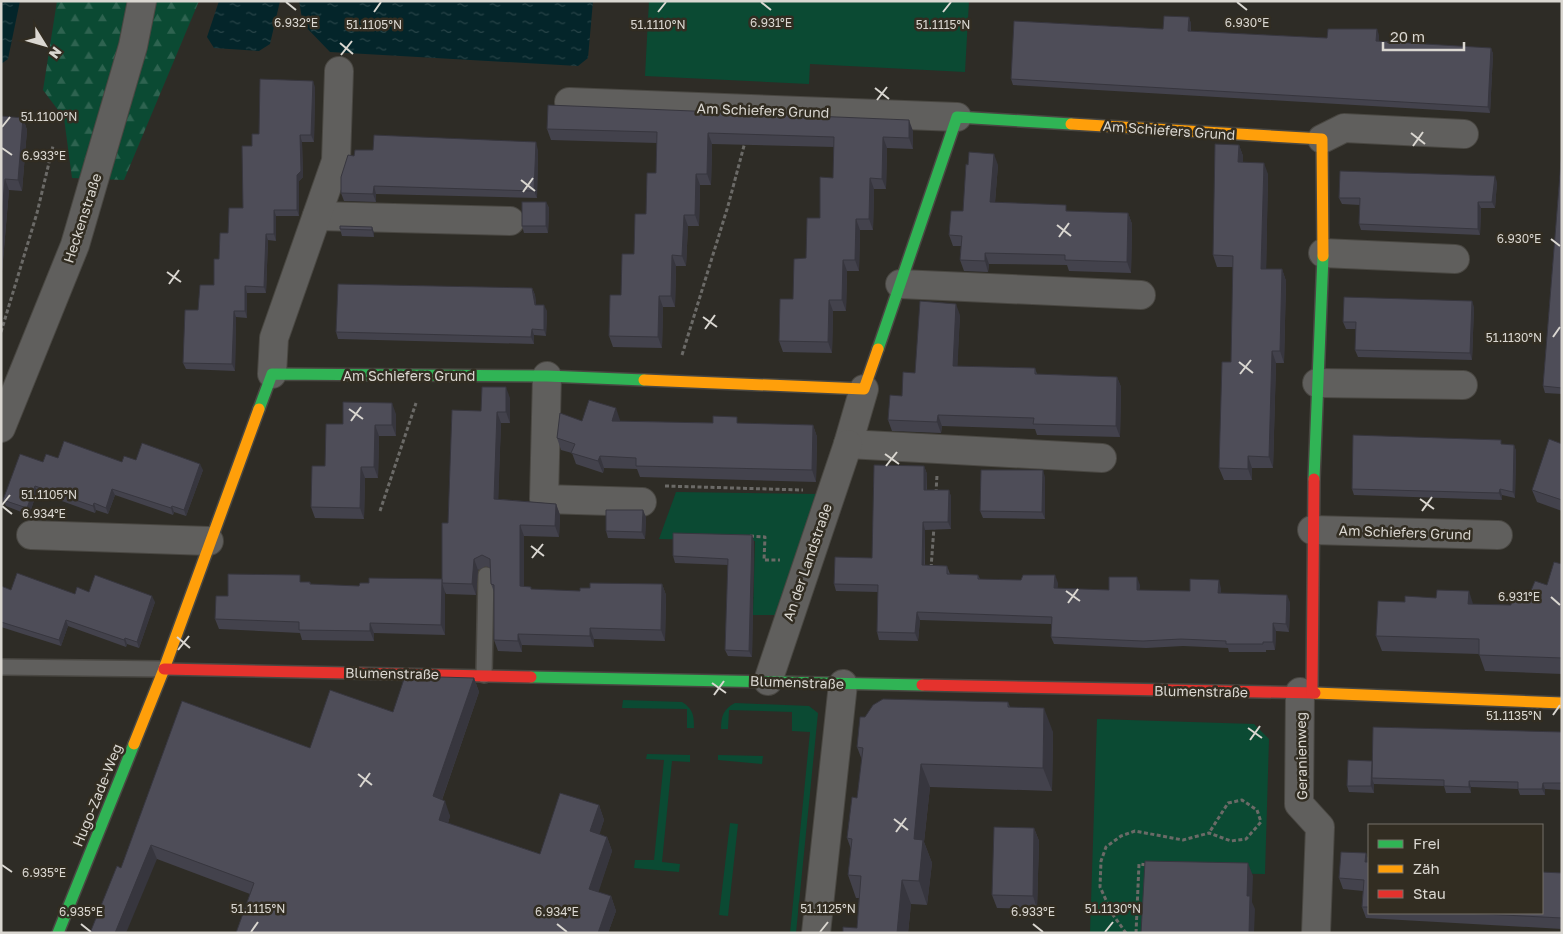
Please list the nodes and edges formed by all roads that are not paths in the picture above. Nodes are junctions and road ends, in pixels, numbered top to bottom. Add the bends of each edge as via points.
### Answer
1 (142, 1) edge
2 (339, 71) dead end
3 (569, 102) dead end
4 (957, 117) junction
5 (1464, 134) dead end
6 (1322, 139) junction
7 (317, 216) junction
8 (510, 220) dead end
9 (1323, 253) junction
10 (1455, 259) dead end
11 (900, 284) junction
12 (1141, 296) dead end
13 (272, 374) junction
14 (547, 376) junction
15 (1317, 383) junction
16 (1463, 385) dead end
17 (864, 389) junction
18 (1, 428) edge
19 (848, 444) junction
20 (1102, 458) dead end
21 (642, 502) road end
22 (1312, 530) junction
23 (31, 535) dead end
24 (1498, 535) dead end
25 (209, 541) junction
26 (486, 575) dead end
27 (1, 667) edge
28 (164, 669) junction
29 (484, 675) junction
30 (768, 681) junction
31 (843, 684) junction
32 (1306, 693) junction
33 (1562, 703) edge
34 (58, 933) edge
35 (816, 933) edge
36 (1316, 933) edge

1 - 18 street, Heckenstraße via 133,46 75,246
2 - 7 street via 336,161
3 - 4 street, Am Schiefers Grund
4 - 6 street, Am Schiefers Grund
4 - 11 street
5 - 6 street, Am Schiefers Grund via 1344,128
6 - 9 street
7 - 8 street
7 - 13 street via 274,338
9 - 10 street
9 - 15 street
11 - 12 street
11 - 17 street
13 - 14 street, Am Schiefers Grund
13 - 25 street
14 - 17 street, Am Schiefers Grund
14 - 21 street via 544,499
15 - 16 street
15 - 22 street
17 - 19 street
19 - 20 street
19 - 30 street, An der Landstraße
22 - 24 street, Am Schiefers Grund
22 - 32 street via 1314,621
23 - 25 street
25 - 28 street
26 - 29 lane
27 - 28 lane, Blumenstraße
28 - 29 street, Blumenstraße
28 - 34 street, Hugo-Zade-Weg
29 - 30 street, Blumenstraße
30 - 31 street, Blumenstraße
31 - 32 street, Blumenstraße
31 - 35 street
32 - 33 street, Blumenstraße
32 - 36 street, Geranienweg via 1299,804 1320,827

